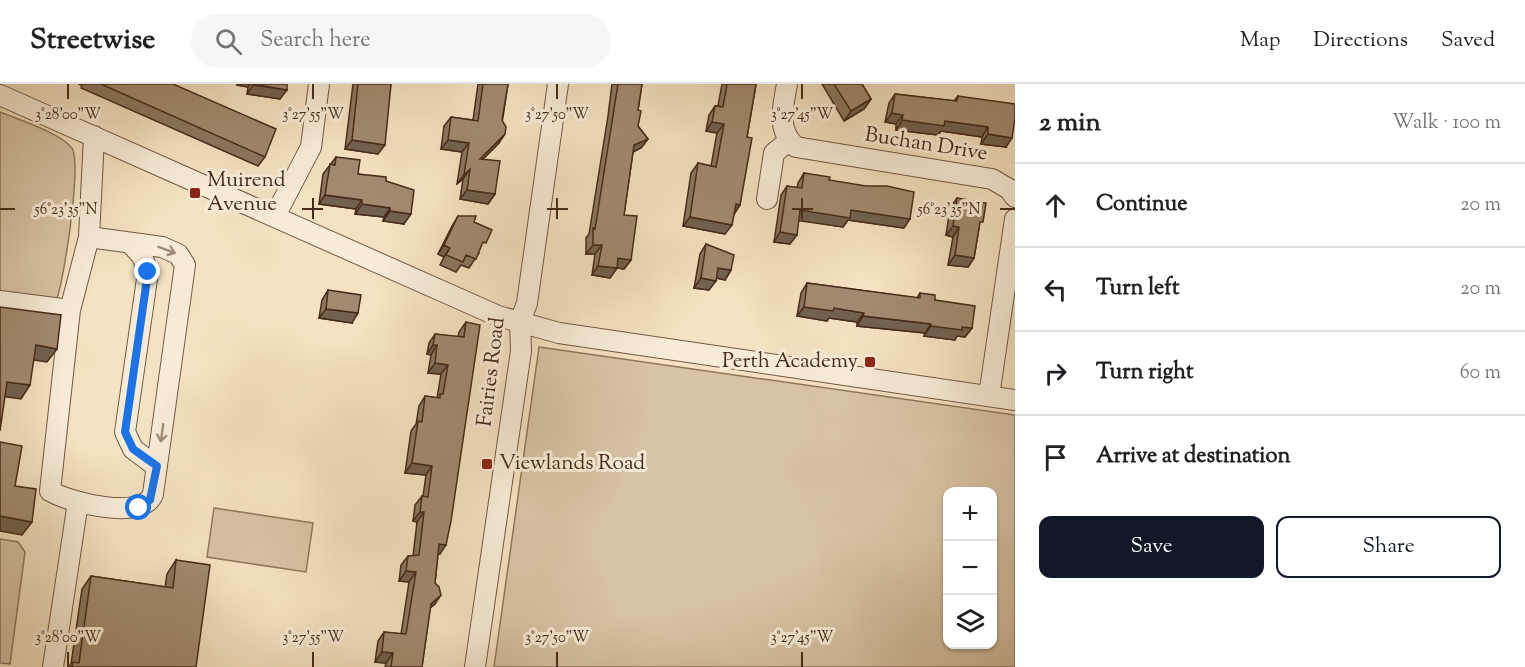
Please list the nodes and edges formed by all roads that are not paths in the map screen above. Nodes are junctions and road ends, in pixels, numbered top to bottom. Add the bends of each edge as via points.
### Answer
1 (319, 84) edge
2 (558, 84) edge
3 (787, 84) edge
4 (0, 95) edge
5 (94, 136) junction
6 (789, 141) junction
7 (1013, 189) edge
8 (767, 199) dead end
9 (275, 216) junction
10 (1015, 219) edge
11 (89, 237) junction
12 (130, 243) junction
13 (0, 301) edge
14 (70, 310) junction
15 (520, 322) junction
16 (989, 396) junction
17 (1015, 400) edge
18 (157, 466) junction
19 (78, 502) junction
20 (53, 667) edge
21 (475, 667) edge

1 - 9 street via 311,147
2 - 15 street, Fairies Road
3 - 6 street via 782,115 783,131
4 - 5 street
5 - 9 street
5 - 11 street
6 - 7 street, Buchan Drive via 803,149 992,180
6 - 8 street via 774,153
9 - 15 street via 444,294
10 - 16 street
11 - 12 street
11 - 14 street
12 - 18 street via 142,256 148,272 125,432 133,449
12 -> 18 street via 170,249 185,265
13 - 14 street
14 - 19 street via 50,491
15 - 16 street via 560,333
15 - 21 street, Fairies Road via 521,351
16 - 17 street
18 - 19 street via 150,500 139,508
19 - 20 street

